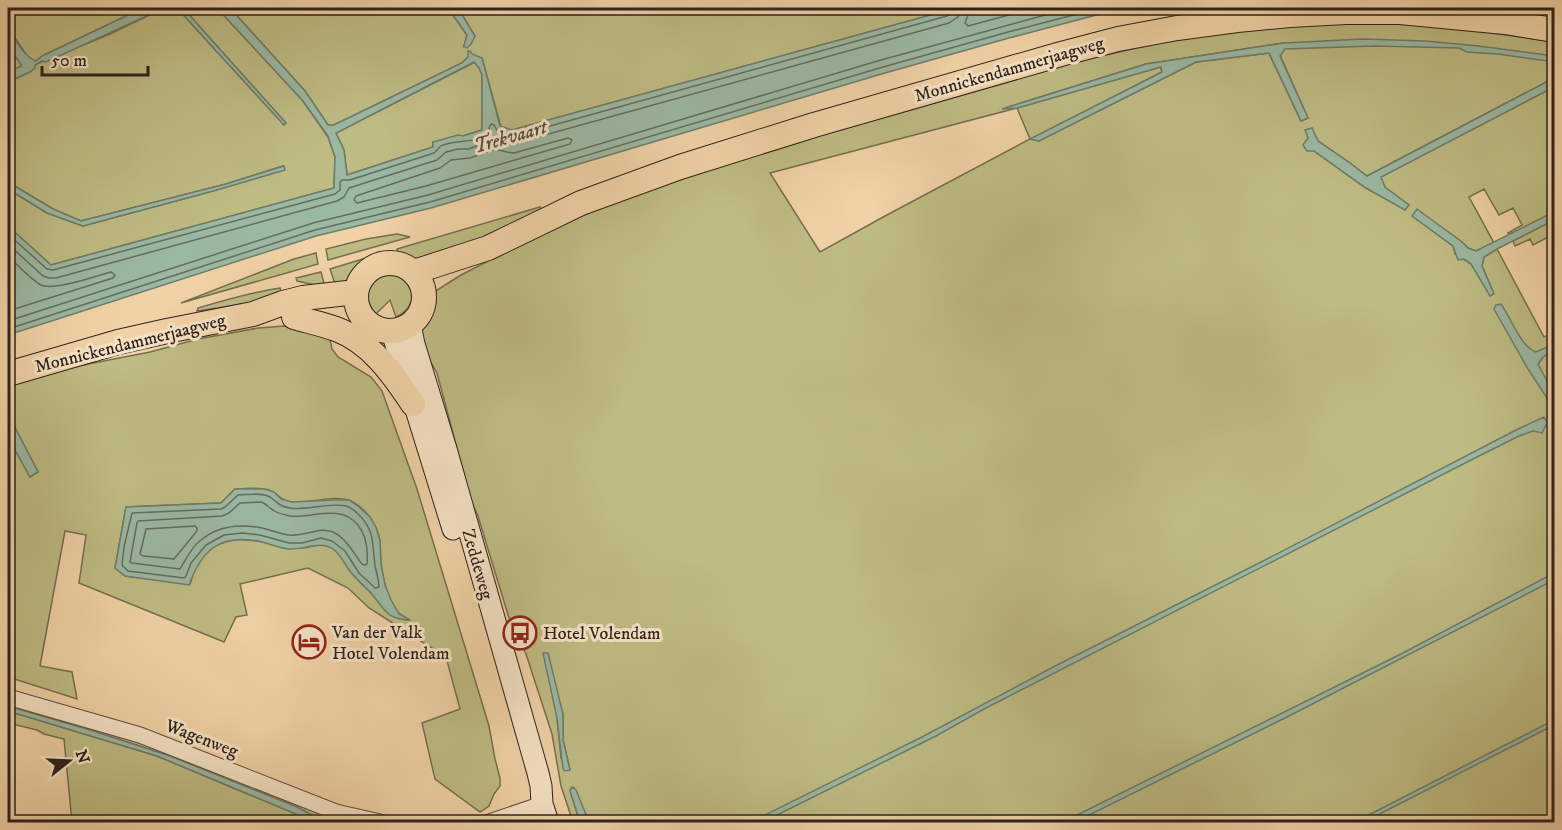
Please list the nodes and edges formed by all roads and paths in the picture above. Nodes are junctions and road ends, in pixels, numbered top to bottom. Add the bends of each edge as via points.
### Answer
1 (1554, 30) edge
2 (419, 282) junction
3 (357, 302) junction
4 (253, 314) junction
5 (294, 317) junction
6 (401, 329) junction
7 (8, 374) edge
8 (413, 404) junction
9 (8, 697) edge
10 (545, 813) edge
11 (380, 822) edge
12 (489, 822) edge

1 - 2 main road, Monnickendammerjaagweg via 1400,12 1346,12 1237,20 1118,39 680,166 581,203
2 - 3 main road via 401,264 378,265 364,274
2 - 6 main road via 424,306 420,315
3 - 4 main road, Monnickendammerjaagweg via 303,298
3 - 5 main road, Monnickendammerjaagweg via 334,311
3 - 6 main road via 368,323 385,331
4 - 5 main road, Monnickendammerjaagweg
4 - 7 main road, Monnickendammerjaagweg via 118,342
5 - 8 main road via 353,337 393,374
6 - 8 main road, Zeddeweg
6 - 10 main road, Zeddeweg via 414,344 446,449 538,772
8 - 10 main road, Zeddeweg via 526,778
9 - 11 street, Wagenweg via 140,735 336,812
10 - 12 street

